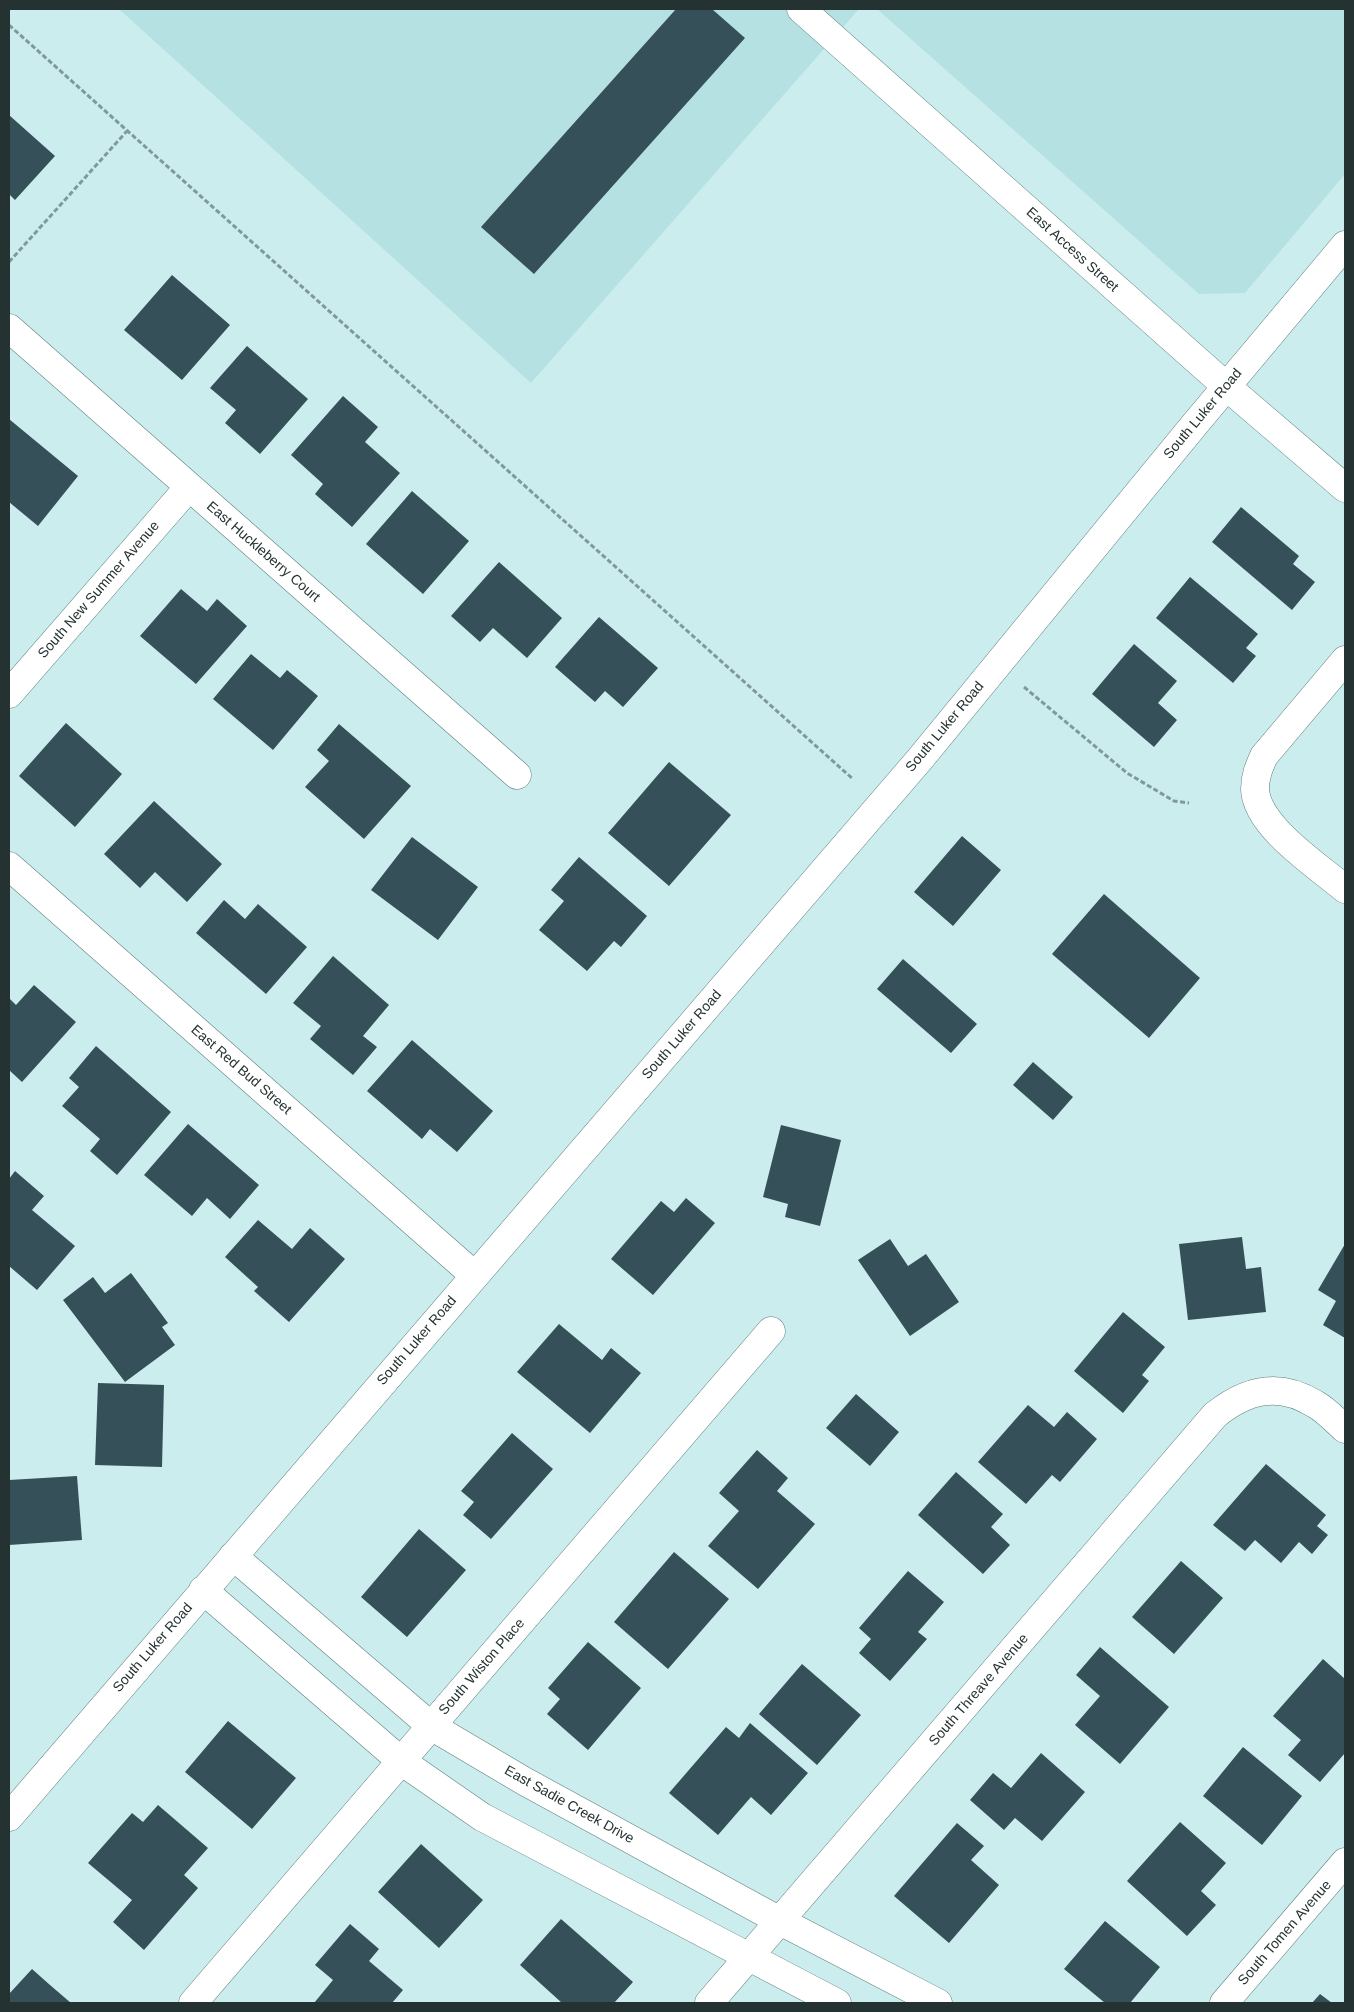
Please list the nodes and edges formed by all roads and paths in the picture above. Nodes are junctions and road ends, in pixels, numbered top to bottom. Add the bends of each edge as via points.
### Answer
1 (800, 9) edge
2 (9, 25) edge
3 (127, 131) junction
4 (1345, 244) edge
5 (9, 262) edge
6 (9, 328) edge
7 (1226, 386) junction
8 (189, 487) junction
9 (1345, 488) edge
10 (1345, 660) edge
11 (1024, 687) dead end
12 (9, 694) edge
13 (517, 775) dead end
14 (853, 779) dead end
15 (1188, 803) dead end
16 (9, 866) edge
17 (1345, 889) edge
18 (474, 1275) junction
19 (771, 1331) dead end
20 (1345, 1429) edge
21 (233, 1556) junction
22 (203, 1590) junction
23 (431, 1726) junction
24 (401, 1761) junction
25 (9, 1817) edge
26 (1345, 1862) edge
27 (780, 1921) junction
28 (748, 1958) junction
29 (192, 2003) edge
30 (710, 2003) edge
31 (837, 2003) edge
32 (938, 2003) edge
33 (1224, 2003) edge

1 - 7 street, East Access Street
2 - 3 path
3 - 5 path
3 - 14 path
4 - 7 street, South Luker Road
6 - 8 street, East Huckleberry Court
7 - 9 street, East Access Street
7 - 18 street, South Luker Road via 920,759
8 - 12 street, South New Summer Avenue
8 - 13 street, East Huckleberry Court
10 - 17 street via 1264,756 1256,772 1255,790 1272,827
11 - 15 path via 1127,773 1174,801
16 - 18 street, East Red Bud Street
18 - 21 street, South Luker Road
19 - 23 street, South Wiston Place
20 - 27 street, South Threave Avenue via 1316,1404 1290,1392 1258,1391 1234,1400 1215,1415
21 - 22 street, South Luker Road
21 - 23 street, East Sadie Creek Drive
22 - 24 street
22 - 25 street, South Luker Road
23 - 24 street, South Wiston Place
23 - 27 street, East Sadie Creek Drive via 524,1781
24 - 28 street via 482,1817
24 - 29 street, South Wiston Place
26 - 33 street, South Tomen Avenue
27 - 28 street, South Threave Avenue
27 - 32 street, East Sadie Creek Drive
28 - 30 street, South Threave Avenue
28 - 31 street

